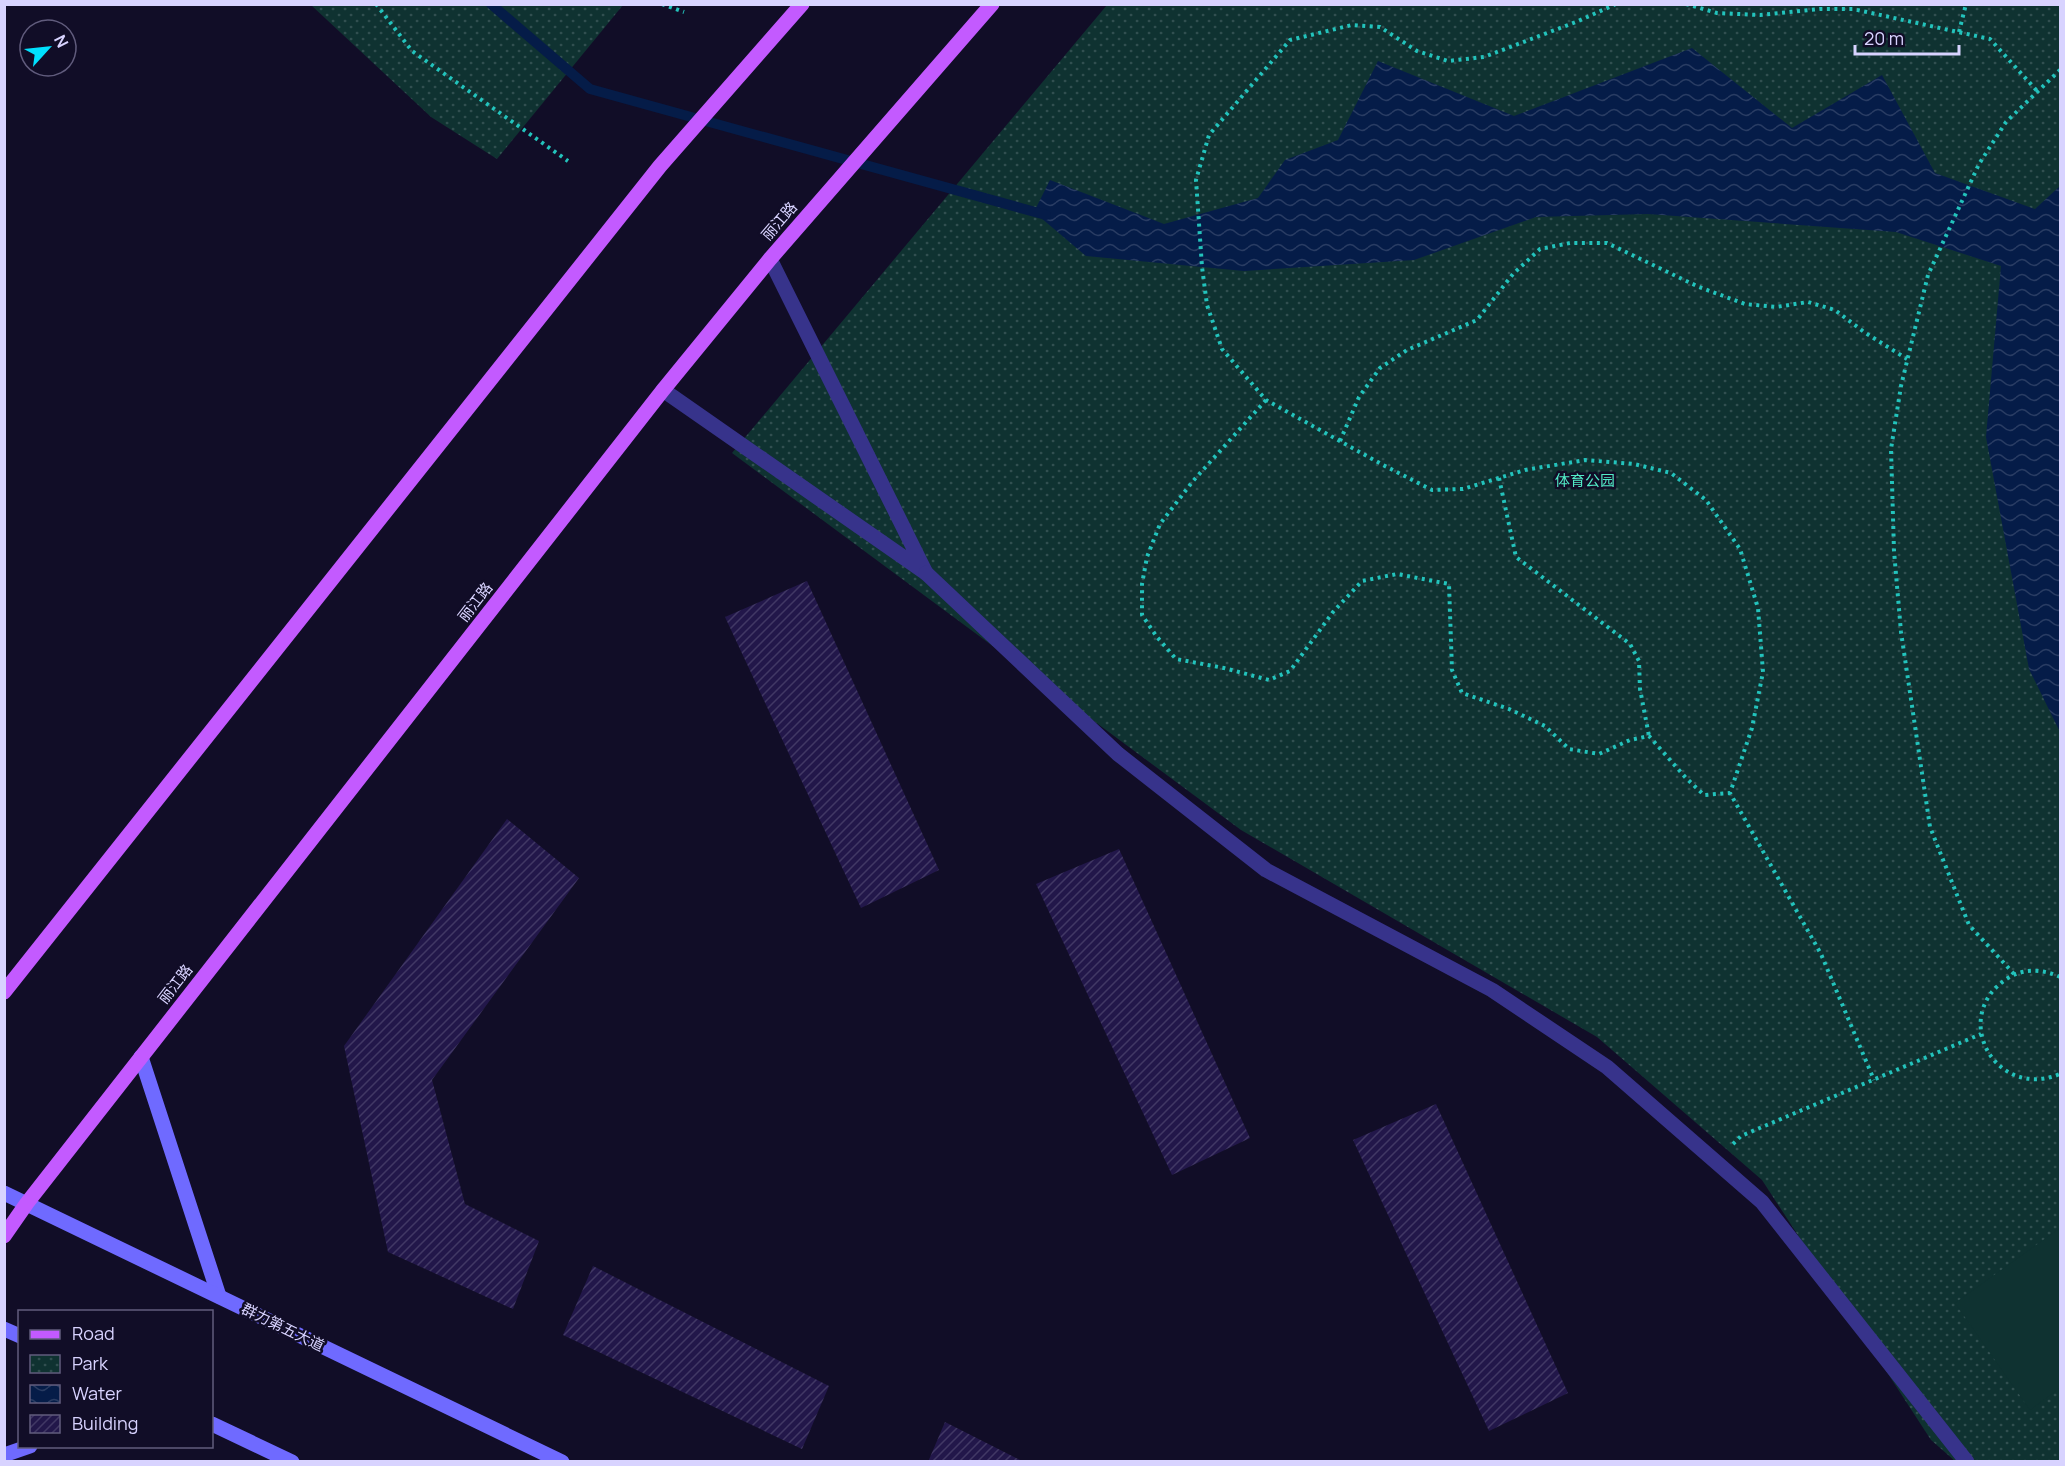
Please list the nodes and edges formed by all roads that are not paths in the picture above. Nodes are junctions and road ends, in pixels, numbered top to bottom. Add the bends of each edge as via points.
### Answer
1 (802, 4) edge
2 (992, 4) edge
3 (770, 259) junction
4 (663, 390) junction
5 (926, 573) junction
6 (6, 990) edge
7 (141, 1057) junction
8 (4, 1193) edge
9 (27, 1203) junction
10 (4, 1236) edge
11 (219, 1296) junction
12 (4, 1329) edge
13 (18, 1335) edge
14 (213, 1424) edge
15 (24, 1448) edge
16 (4, 1455) edge
17 (292, 1461) edge
18 (562, 1461) edge
19 (1967, 1461) edge

1 - 6 main road via 660,166
2 - 3 main road, 丽江路
3 - 4 main road, 丽江路
3 - 5 street
4 - 5 street
4 - 7 main road, 丽江路
5 - 19 street via 1118,754 1266,870 1492,990 1607,1067 1762,1202
7 - 9 main road, 丽江路
7 - 11 main road
8 - 9 main road, 群力第五大道
9 - 10 main road, 丽江路
9 - 11 main road, 群力第五大道
11 - 18 main road, 群力第五大道
12 - 13 main road
14 - 17 main road
15 - 16 main road

